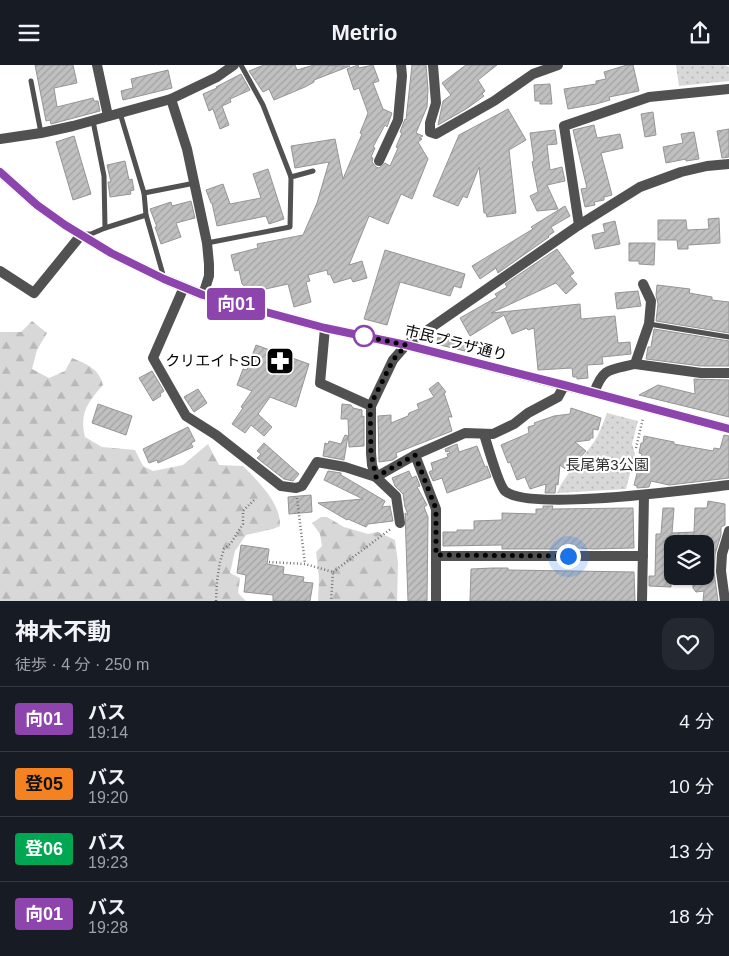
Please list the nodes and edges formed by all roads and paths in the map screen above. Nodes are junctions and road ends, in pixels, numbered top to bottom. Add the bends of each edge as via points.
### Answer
1 (97, 65) edge
2 (234, 65) edge
3 (241, 65) edge
4 (401, 65) edge
5 (434, 65) edge
6 (558, 65) edge
7 (31, 81) dead end
8 (729, 89) edge
9 (171, 99) junction
10 (120, 113) junction
11 (108, 116) junction
12 (92, 121) junction
13 (41, 133) junction
14 (0, 139) edge
15 (379, 161) dead end
16 (729, 164) edge
17 (313, 171) dead end
18 (0, 172) edge
19 (291, 177) junction
20 (195, 183) junction
21 (144, 193) junction
22 (146, 215) junction
23 (579, 225) junction
24 (105, 228) junction
25 (81, 235) junction
26 (207, 243) junction
27 (0, 271) edge
28 (164, 279) junction
29 (643, 284) dead end
30 (184, 287) junction
31 (203, 295) junction
32 (649, 323) junction
33 (325, 328) junction
34 (729, 337) edge
35 (406, 345) junction
36 (635, 364) junction
37 (729, 373) edge
38 (564, 385) junction
39 (594, 393) junction
40 (370, 406) junction
41 (644, 414) dead end
42 (729, 429) edge
43 (484, 434) junction
44 (636, 448) dead end
45 (415, 455) junction
46 (376, 477) junction
47 (729, 485) edge
48 (296, 489) junction
49 (644, 495) junction
50 (254, 500) dead end
51 (400, 523) joint
52 (729, 531) edge
53 (436, 555) junction
54 (643, 556) junction
55 (269, 562) dead end
56 (305, 564) junction
57 (333, 572) junction
58 (216, 601) edge
59 (331, 601) edge
60 (436, 601) edge
61 (642, 601) edge
62 (725, 601) edge

1 - 11 street
2 - 9 street
3 - 19 lane via 262,105
4 - 15 street via 398,120
5 - 6 street via 436,103 430,133 436,134 534,74
7 - 13 lane
8 - 23 street via 649,97 564,126
9 - 10 street
9 - 20 street
10 - 11 street
10 - 21 lane
11 - 12 street
12 - 13 street
12 - 24 lane via 104,176
13 - 14 street
16 - 23 street via 660,178
17 - 19 lane
18 - 25 street, 市民プラザ通り via 37,205
19 - 26 lane via 290,227
20 - 21 lane
20 - 26 street
21 - 22 lane
22 - 24 lane
22 - 28 lane
23 - 35 street
24 - 25 lane
25 - 27 street via 34,293
25 - 28 street, 市民プラザ通り
26 - 31 street via 209,275
28 - 30 street, 市民プラザ通り
29 - 32 street via 652,301
30 - 31 street, 市民プラザ通り
30 - 48 street via 153,358 186,416 281,486
31 - 33 street, 市民プラザ通り
32 - 34 lane
32 - 36 street
33 - 35 street, 市民プラザ通り
33 - 40 street via 320,383
35 - 38 street, 市民プラザ通り
35 - 40 street via 393,360
36 - 37 street via 701,373
36 - 39 street via 606,371
38 - 39 street, 市民プラザ通り
38 - 43 street via 558,397 528,413 514,425 493,434
39 - 42 street, 市民プラザ通り
40 - 46 street via 371,453
41 - 44 path
43 - 45 street via 466,433
43 - 49 street via 502,490 511,496 545,500
45 - 46 street
45 - 53 street via 436,509
46 - 48 street via 317,462 302,486
46 - 51 street via 396,496
47 - 49 street
48 - 56 path
49 - 54 street
50 - 58 path via 243,511 243,524 224,549
51 - 57 path
52 - 62 street via 722,554
53 - 54 street
53 - 60 street
54 - 61 street
55 - 56 path
56 - 57 path
57 - 59 path

